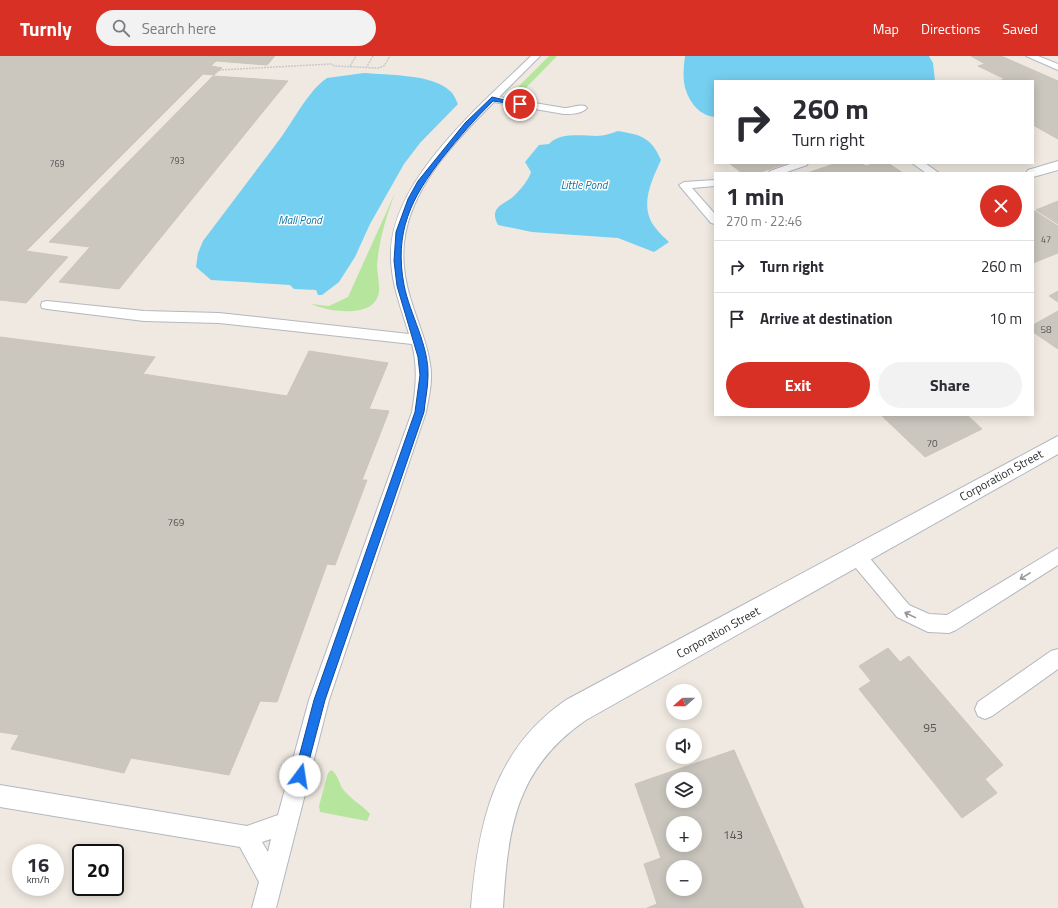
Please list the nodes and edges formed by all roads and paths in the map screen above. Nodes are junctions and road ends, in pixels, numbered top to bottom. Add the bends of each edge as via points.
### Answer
1 (356, 56) edge
2 (373, 56) edge
3 (390, 56) edge
4 (536, 56) edge
5 (1030, 56) edge
6 (350, 66) junction
7 (1058, 67) edge
8 (365, 68) junction
9 (219, 70) dead end
10 (492, 99) junction
11 (582, 108) dead end
12 (800, 164) edge
13 (919, 164) edge
14 (1058, 164) edge
15 (777, 172) edge
16 (932, 172) edge
17 (1034, 173) edge
18 (714, 183) edge
19 (714, 220) edge
20 (47, 305) dead end
21 (417, 340) junction
22 (1058, 444) edge
23 (856, 555) junction
24 (1058, 556) edge
25 (1058, 658) edge
26 (985, 709) dead end
27 (0, 796) edge
28 (288, 822) junction
29 (247, 837) junction
30 (270, 879) junction
31 (264, 908) edge
32 (487, 908) edge

1 - 6 path
2 - 8 path
3 - 8 path via 382,67
4 - 10 lane
5 - 7 lane
6 - 8 path
6 - 9 path via 331,64
10 - 11 lane via 564,111
10 - 21 lane via 466,124 420,183 399,232 398,261 401,286
12 - 15 lane
13 - 16 lane
14 - 17 street
18 - 19 lane via 684,185
20 - 21 lane via 144,316 219,318
21 - 28 lane via 424,375 419,412 319,700
22 - 23 street, Corporation Street
24 -> 23 lane via 949,624 928,623 903,611
23 - 32 street, Corporation Street via 576,710 544,735 526,758 506,796 494,838
25 - 26 lane
27 - 29 lane
28 - 29 lane
28 - 30 lane
29 - 30 lane
30 - 31 lane

